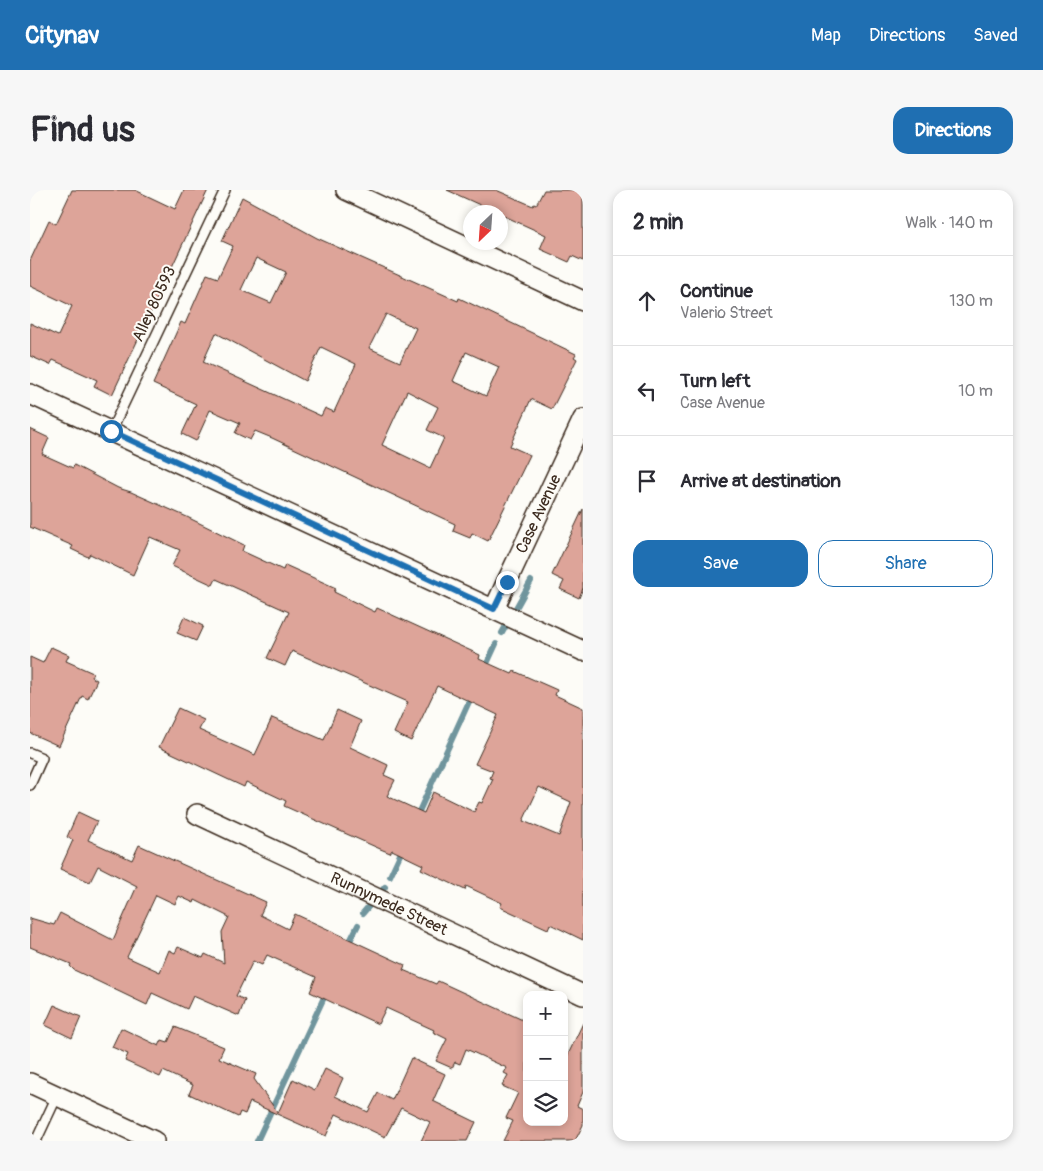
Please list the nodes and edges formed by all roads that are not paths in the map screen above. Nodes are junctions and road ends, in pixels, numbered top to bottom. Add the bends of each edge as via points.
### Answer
1 (225, 190) edge
2 (352, 191) edge
3 (583, 301) edge
4 (30, 394) edge
5 (583, 419) edge
6 (111, 431) junction
7 (494, 609) junction
8 (583, 651) edge
9 (30, 753) edge
10 (30, 784) edge
11 (197, 814) dead end
12 (583, 995) edge
13 (30, 1083) edge
14 (58, 1096) junction
15 (36, 1141) edge
16 (154, 1141) edge

1 - 6 lane, Alley 80593
2 - 3 street
4 - 6 street
5 - 7 street, Case Avenue
6 - 7 street
7 - 8 street
9 - 10 lane via 42,758
11 - 12 street, Runnymede Street
13 - 14 street
14 - 15 lane
14 - 16 street

